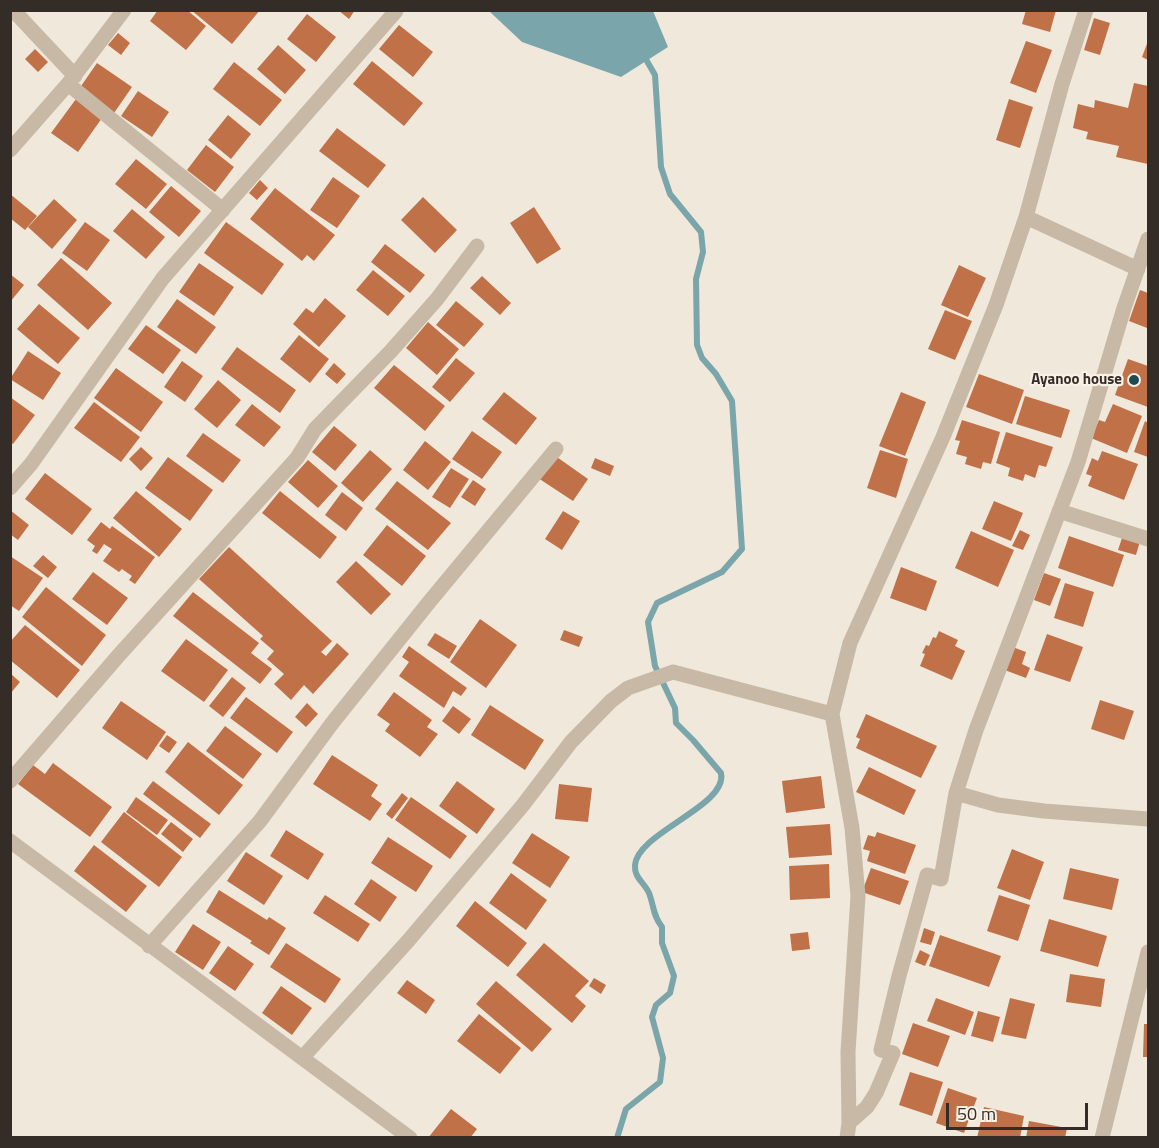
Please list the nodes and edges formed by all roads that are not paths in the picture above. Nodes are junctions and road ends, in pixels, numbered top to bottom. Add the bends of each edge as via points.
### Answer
1 (13, 10) edge
2 (124, 10) edge
3 (1086, 10) edge
4 (396, 11) edge
5 (71, 80) junction
6 (10, 150) edge
7 (223, 210) junction
8 (1026, 217) junction
9 (1149, 239) edge
10 (477, 246) dead end
11 (1138, 269) junction
12 (556, 448) dead end
13 (10, 488) edge
14 (1059, 511) junction
15 (1149, 539) edge
16 (832, 714) junction
17 (10, 781) edge
18 (956, 793) junction
19 (1149, 819) edge
20 (10, 841) edge
21 (149, 946) junction
22 (1149, 952) edge
23 (1143, 994) edge
24 (302, 1058) junction
25 (848, 1130) edge
26 (410, 1137) edge
27 (1102, 1137) edge

1 - 5 street
2 - 5 street
3 - 8 street
4 - 7 street
5 - 6 street
5 - 7 street
7 - 13 street via 163,278
8 - 11 street
8 - 16 street via 943,437 850,643
9 - 11 street
10 - 17 street via 437,299 315,429 297,458
11 - 14 street
12 - 21 street via 333,722 260,821
14 - 15 street
14 - 18 street
16 - 24 street via 673,672 628,688 571,742 408,941
16 - 25 street via 852,828 858,896 848,1052
18 - 19 street via 998,805
18 - 25 street via 941,879 927,875 898,976 881,1050 893,1053 876,1093
20 - 21 street
21 - 24 street
22 - 23 street
23 - 27 street
24 - 26 street

